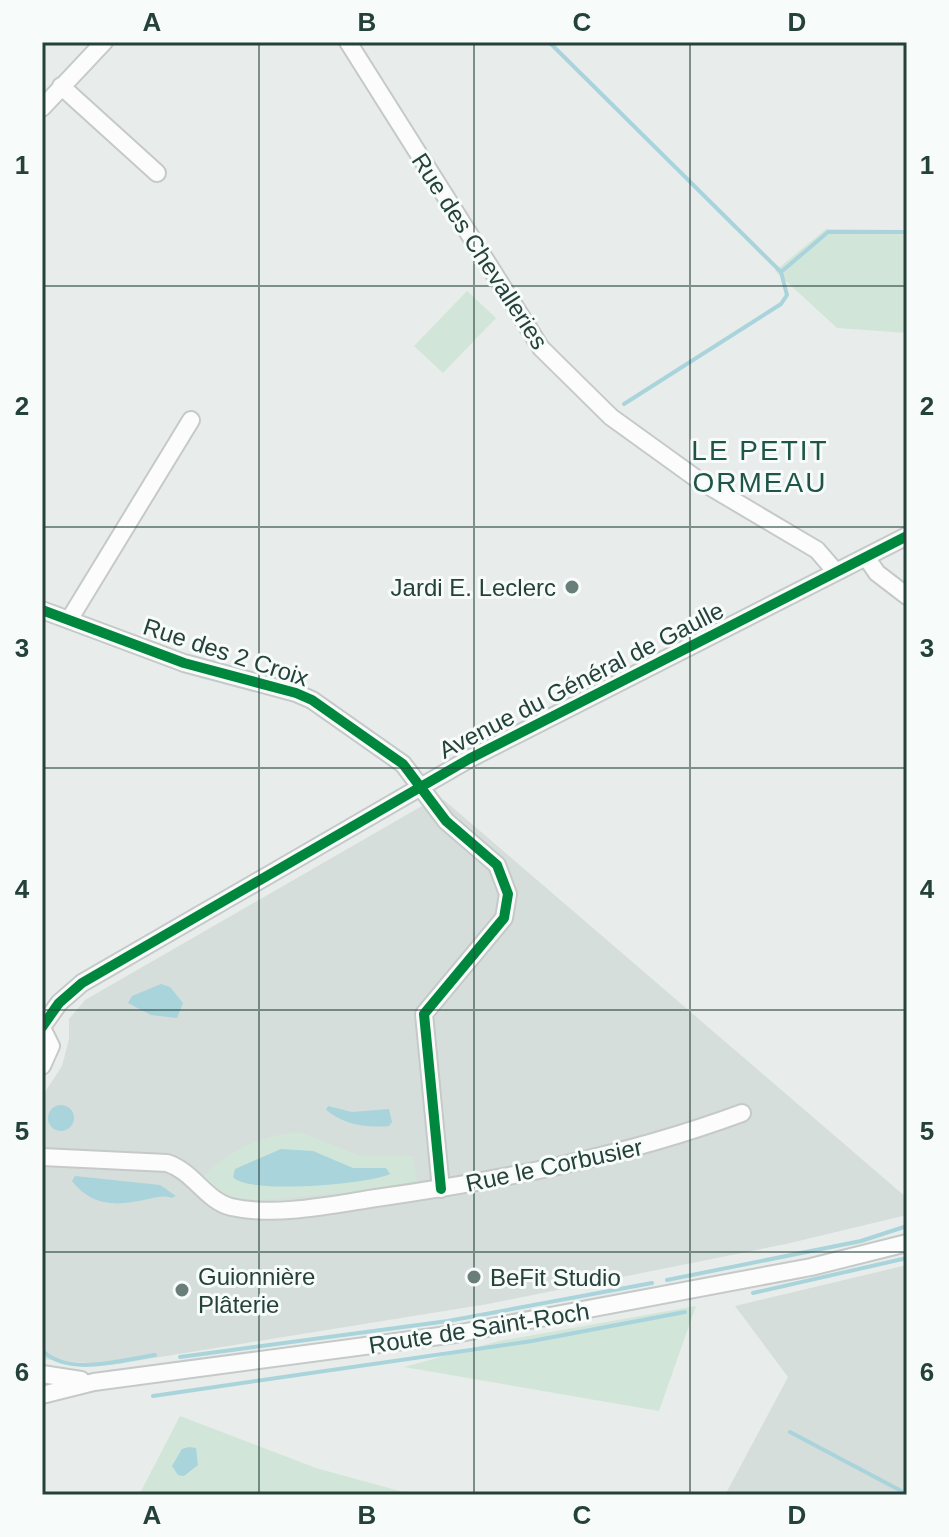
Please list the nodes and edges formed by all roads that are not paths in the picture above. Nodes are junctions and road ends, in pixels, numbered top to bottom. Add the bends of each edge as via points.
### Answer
1 (104, 42) edge
2 (348, 42) edge
3 (61, 86) junction
4 (42, 108) edge
5 (157, 173) dead end
6 (191, 420) dead end
7 (907, 536) edge
8 (866, 557) junction
9 (836, 572) junction
10 (907, 596) edge
11 (42, 610) edge
12 (69, 620) junction
13 (422, 786) junction
14 (42, 1028) edge
15 (42, 1066) edge
16 (742, 1113) dead end
17 (42, 1157) edge
18 (441, 1189) junction
19 (907, 1243) edge
20 (42, 1374) edge
21 (94, 1382) junction
22 (42, 1395) edge

1 - 3 street
2 - 9 street, Rue des Chevalleries via 541,348 611,417 697,479 817,550
3 - 4 street
3 - 5 street
6 - 12 street
7 - 8 street, Avenue du Général de Gaulle
8 - 9 street, Avenue du Général de Gaulle
8 - 10 street via 877,573
9 - 13 street, Avenue du Général de Gaulle
11 - 12 street, Rue des 2 Croix
12 - 13 street, Rue des 2 Croix via 184,663 279,686 312,700 403,764
13 - 14 street, Avenue du Général de Gaulle via 82,983
13 - 18 street, Rue des 2 Croix via 446,821 497,865 508,894 504,918 424,1014
14 - 15 street via 51,1046
16 - 18 street, Rue le Corbusier via 643,1147
17 - 18 street, Rue le Corbusier via 167,1163 219,1202 249,1209 338,1204
19 - 21 street, Route de Saint-Roch via 811,1267 455,1334
20 - 21 street, Route de Saint-Roch
21 - 22 street, Route de Saint-Roch

